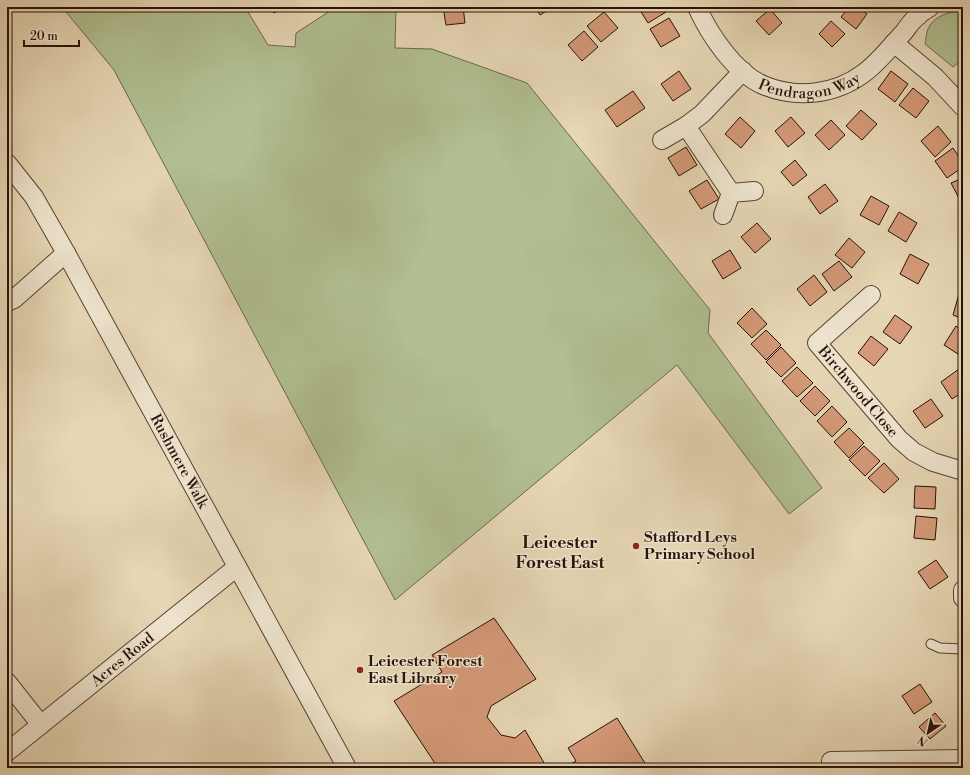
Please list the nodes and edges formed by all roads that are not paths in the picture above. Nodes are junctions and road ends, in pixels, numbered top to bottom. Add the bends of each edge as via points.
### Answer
1 (697, 7) edge
2 (930, 7) edge
3 (894, 44) junction
4 (743, 71) junction
5 (963, 107) edge
6 (686, 126) junction
7 (662, 140) dead end
8 (7, 163) edge
9 (754, 191) dead end
10 (731, 193) junction
11 (724, 215) dead end
12 (66, 252) junction
13 (871, 295) dead end
14 (7, 302) edge
15 (963, 471) edge
16 (237, 567) junction
17 (963, 590) edge
18 (963, 598) edge
19 (931, 644) dead end
20 (963, 649) edge
21 (7, 682) edge
22 (41, 725) junction
23 (7, 752) edge
24 (963, 759) edge
25 (831, 761) dead end
26 (344, 767) edge

1 - 4 street, Pendragon Way via 714,37
2 - 3 street, Pendragon Way via 917,16
3 - 4 street, Pendragon Way via 864,73 847,84 824,92 804,94 782,91 762,84
3 - 5 street via 935,77
4 - 6 street via 702,114
6 - 7 street
6 - 10 street
8 - 12 street, Rushmere Walk via 34,197
9 - 10 street
10 - 11 street
12 - 14 street via 14,299
12 - 16 street, Rushmere Walk
13 - 15 street, Birchwood Close via 817,343 899,439 914,452 932,462
16 - 22 street, Acres Road
16 - 26 street, Rushmere Walk
17 - 18 street
19 - 20 lane via 940,648
21 - 22 street
22 - 23 street, Acres Road
24 - 25 street

